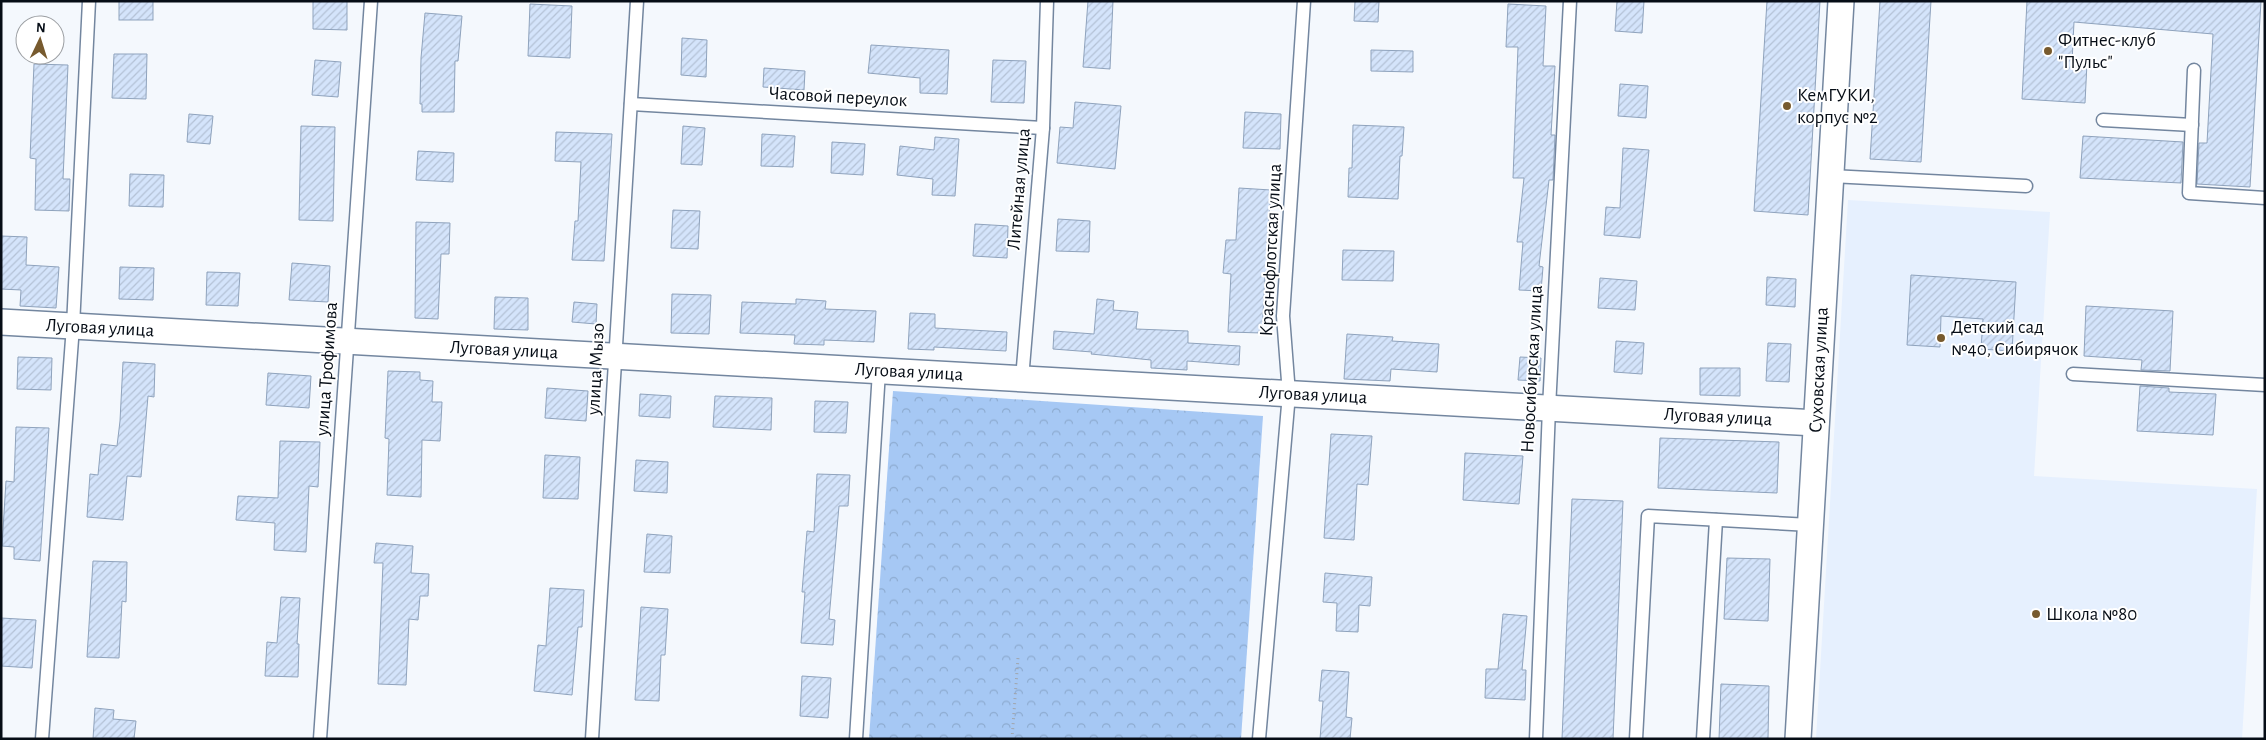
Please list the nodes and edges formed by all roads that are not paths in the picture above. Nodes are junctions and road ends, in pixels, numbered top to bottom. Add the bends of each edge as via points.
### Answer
1 (89, 1) edge
2 (371, 1) edge
3 (637, 1) edge
4 (1048, 1) edge
5 (1304, 1) edge
6 (1570, 1) edge
7 (1840, 1) edge
8 (2194, 70) dead end
9 (631, 104) junction
10 (2103, 120) dead end
11 (2192, 125) junction
12 (1043, 128) junction
13 (1830, 176) junction
14 (2026, 186) dead end
15 (2265, 198) edge
16 (1, 322) edge
17 (73, 326) junction
18 (348, 341) junction
19 (615, 356) junction
20 (879, 371) junction
21 (2073, 374) dead end
22 (1022, 378) junction
23 (2265, 385) edge
24 (1288, 394) junction
25 (1549, 408) junction
26 (1816, 423) junction
27 (1716, 520) junction
28 (1810, 525) junction
29 (42, 739) edge
30 (320, 739) edge
31 (592, 739) edge
32 (856, 739) edge
33 (1259, 739) edge
34 (1536, 739) edge
35 (1636, 739) edge
36 (1703, 739) edge
37 (1798, 739) edge

1 - 17 lane
2 - 18 lane, улица Трофимова
3 - 9 lane, улица Мызо
4 - 12 lane, Литейная улица
5 - 24 lane, Краснофлотская улица via 1283,316
6 - 25 lane, Новосибирская улица
7 - 13 street, Суховская улица
8 - 11 lane
9 - 12 lane, Часовой переулок
9 - 19 lane, улица Мызо
10 - 11 lane
11 - 15 lane via 2189,193
12 - 22 lane, Литейная улица
13 - 14 lane
13 - 26 street, Суховская улица
16 - 17 street, Луговая улица
17 - 18 street, Луговая улица
17 - 29 lane
18 - 19 street, Луговая улица
18 - 30 lane, улица Трофимова
19 - 20 street, Луговая улица
19 - 31 lane, улица Мызо
20 - 22 street, Луговая улица
20 - 32 lane
21 - 23 lane
22 - 24 street, Луговая улица
24 - 25 street, Луговая улица
24 - 33 lane, Краснофлотская улица
25 - 26 street, Луговая улица
25 - 34 lane, Новосибирская улица
26 - 28 street, Суховская улица
27 - 28 lane
27 - 35 lane via 1648,516
27 - 36 lane
28 - 37 street, Суховская улица

